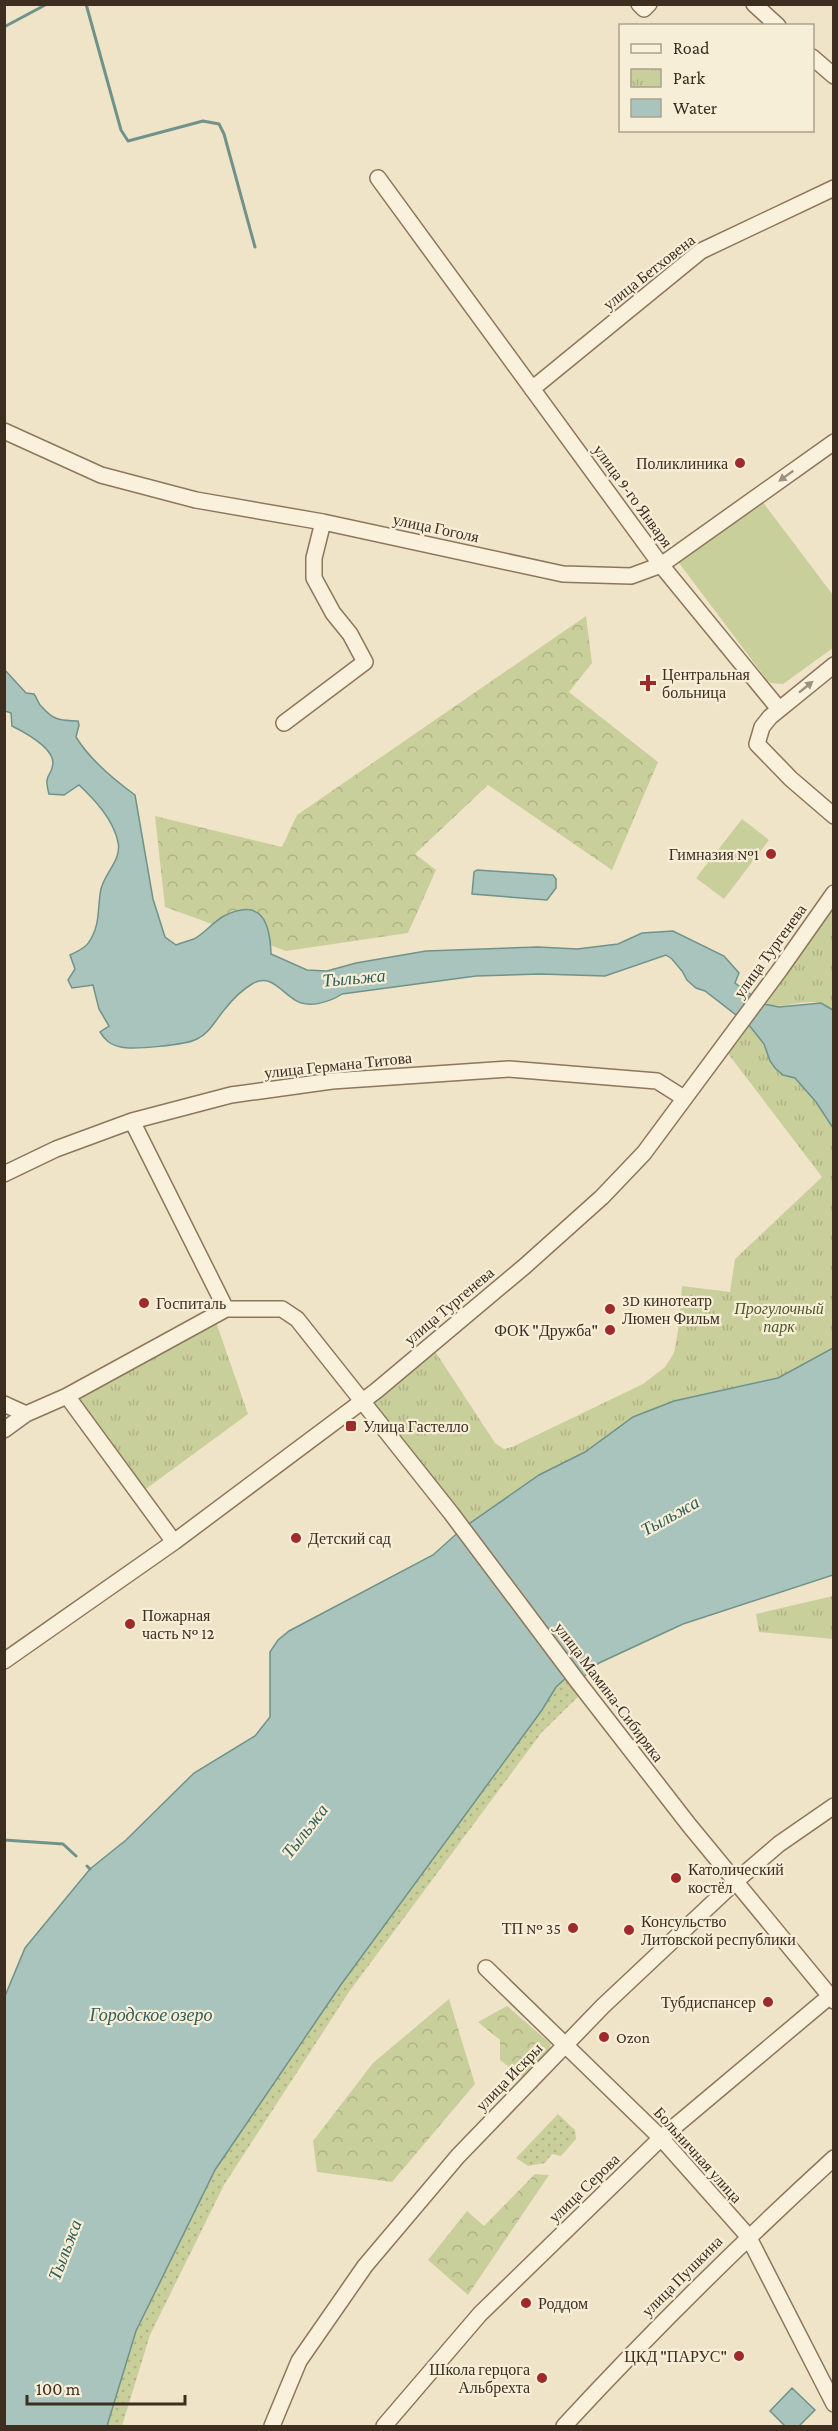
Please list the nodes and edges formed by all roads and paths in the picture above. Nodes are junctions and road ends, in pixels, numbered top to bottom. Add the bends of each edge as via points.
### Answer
1 (639, 4) edge
2 (649, 4) edge
3 (754, 4) edge
4 (776, 24) edge
5 (814, 58) edge
6 (834, 76) edge
7 (378, 178) dead end
8 (834, 188) edge
9 (532, 389) junction
10 (4, 431) edge
11 (834, 442) edge
12 (323, 522) junction
13 (661, 565) junction
14 (834, 665) edge
15 (780, 709) junction
16 (284, 723) dead end
17 (834, 816) edge
18 (834, 893) edge
19 (684, 1098) junction
20 (132, 1121) junction
21 (4, 1174) edge
22 (226, 1309) junction
23 (67, 1396) junction
24 (362, 1402) junction
25 (4, 1404) edge
26 (26, 1414) junction
27 (4, 1430) edge
28 (174, 1542) junction
29 (4, 1660) edge
30 (834, 1806) edge
31 (736, 1881) junction
32 (486, 1968) dead end
33 (832, 1998) edge
34 (565, 2044) junction
35 (661, 2138) junction
36 (834, 2158) edge
37 (748, 2236) junction
38 (834, 2404) edge
39 (272, 2427) edge
40 (384, 2427) edge
41 (564, 2427) edge

1 - 2 street via 644,9
3 - 4 street
5 - 6 street
7 - 9 street, улица 9-го Января
8 - 9 street, улица Бетховена via 701,251
9 - 13 street, улица 9-го Января
10 - 12 street, улица Гоголя via 116,480 196,500
11 -> 13 street, улица Гоголя
12 - 13 street, улица Гоголя via 562,574 631,576
12 - 16 street via 314,558 314,578 365,662
13 - 15 street, улица 9-го Января
15 -> 14 street
15 - 17 street via 762,727 757,744 790,779
18 - 19 street, улица Тургенева
19 - 20 street, улица Германа Титова via 657,1081 509,1069 310,1084 231,1095
19 - 24 street, улица Тургенева via 644,1153 603,1197
20 - 21 street, улица Германа Титова via 56,1149
20 - 22 street
22 - 23 street
22 - 24 street, улица Мамина-Сибиряка via 282,1309 297,1319
23 - 26 street
23 - 28 street
24 - 28 street, улица Тургенева
24 - 31 street, улица Мамина-Сибиряка
25 - 26 street
26 - 27 street
28 - 29 street, улица Тургенева
30 - 31 street, улица Искры via 778,1844
31 - 33 street, улица Мамина-Сибиряка
31 - 34 street, улица Искры
32 - 34 street, Больничная улица
33 - 35 street, улица Серова
34 - 35 street, Больничная улица
34 - 39 street, улица Искры via 458,2156 365,2266 299,2361
35 - 37 street, Больничная улица
35 - 40 street, улица Серова via 480,2314
36 - 37 street, улица Пушкина
37 - 38 street, Больничная улица
37 - 41 street, улица Пушкина via 643,2340

